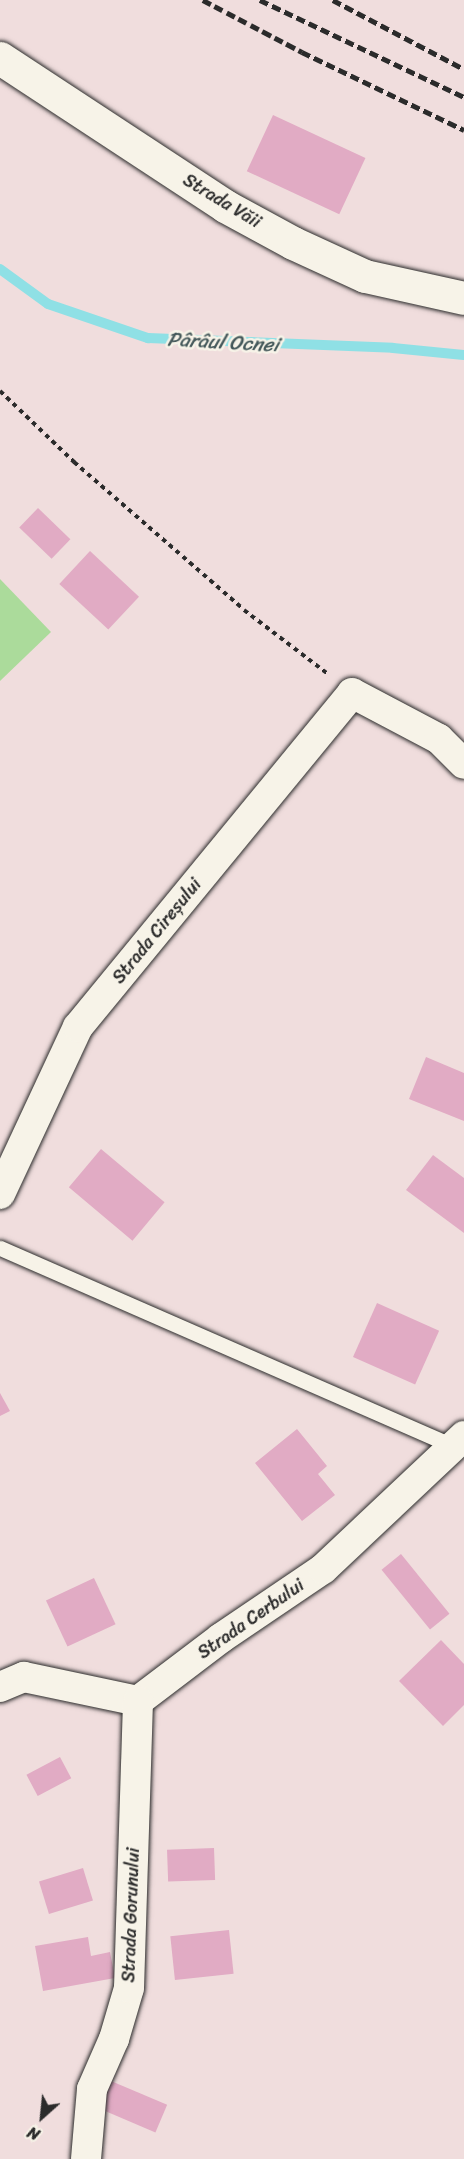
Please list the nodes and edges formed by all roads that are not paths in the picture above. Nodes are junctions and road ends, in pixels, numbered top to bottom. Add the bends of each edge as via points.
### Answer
1 (0, 58) edge
2 (464, 298) edge
3 (464, 764) edge
4 (0, 1194) edge
5 (0, 1248) edge
6 (459, 1441) edge
7 (0, 1686) edge
8 (138, 1701) junction
9 (86, 2159) edge

1 - 2 main road, Strada Văii via 225,206 293,243 365,276
3 - 4 street, Strada Cireșului via 439,739 352,693 78,1027
5 - 6 lane
6 - 8 street, Strada Cerbului via 323,1569 221,1638
7 - 8 street via 24,1677
8 - 9 street, Strada Gorunului via 129,1988 114,2039 92,2089

